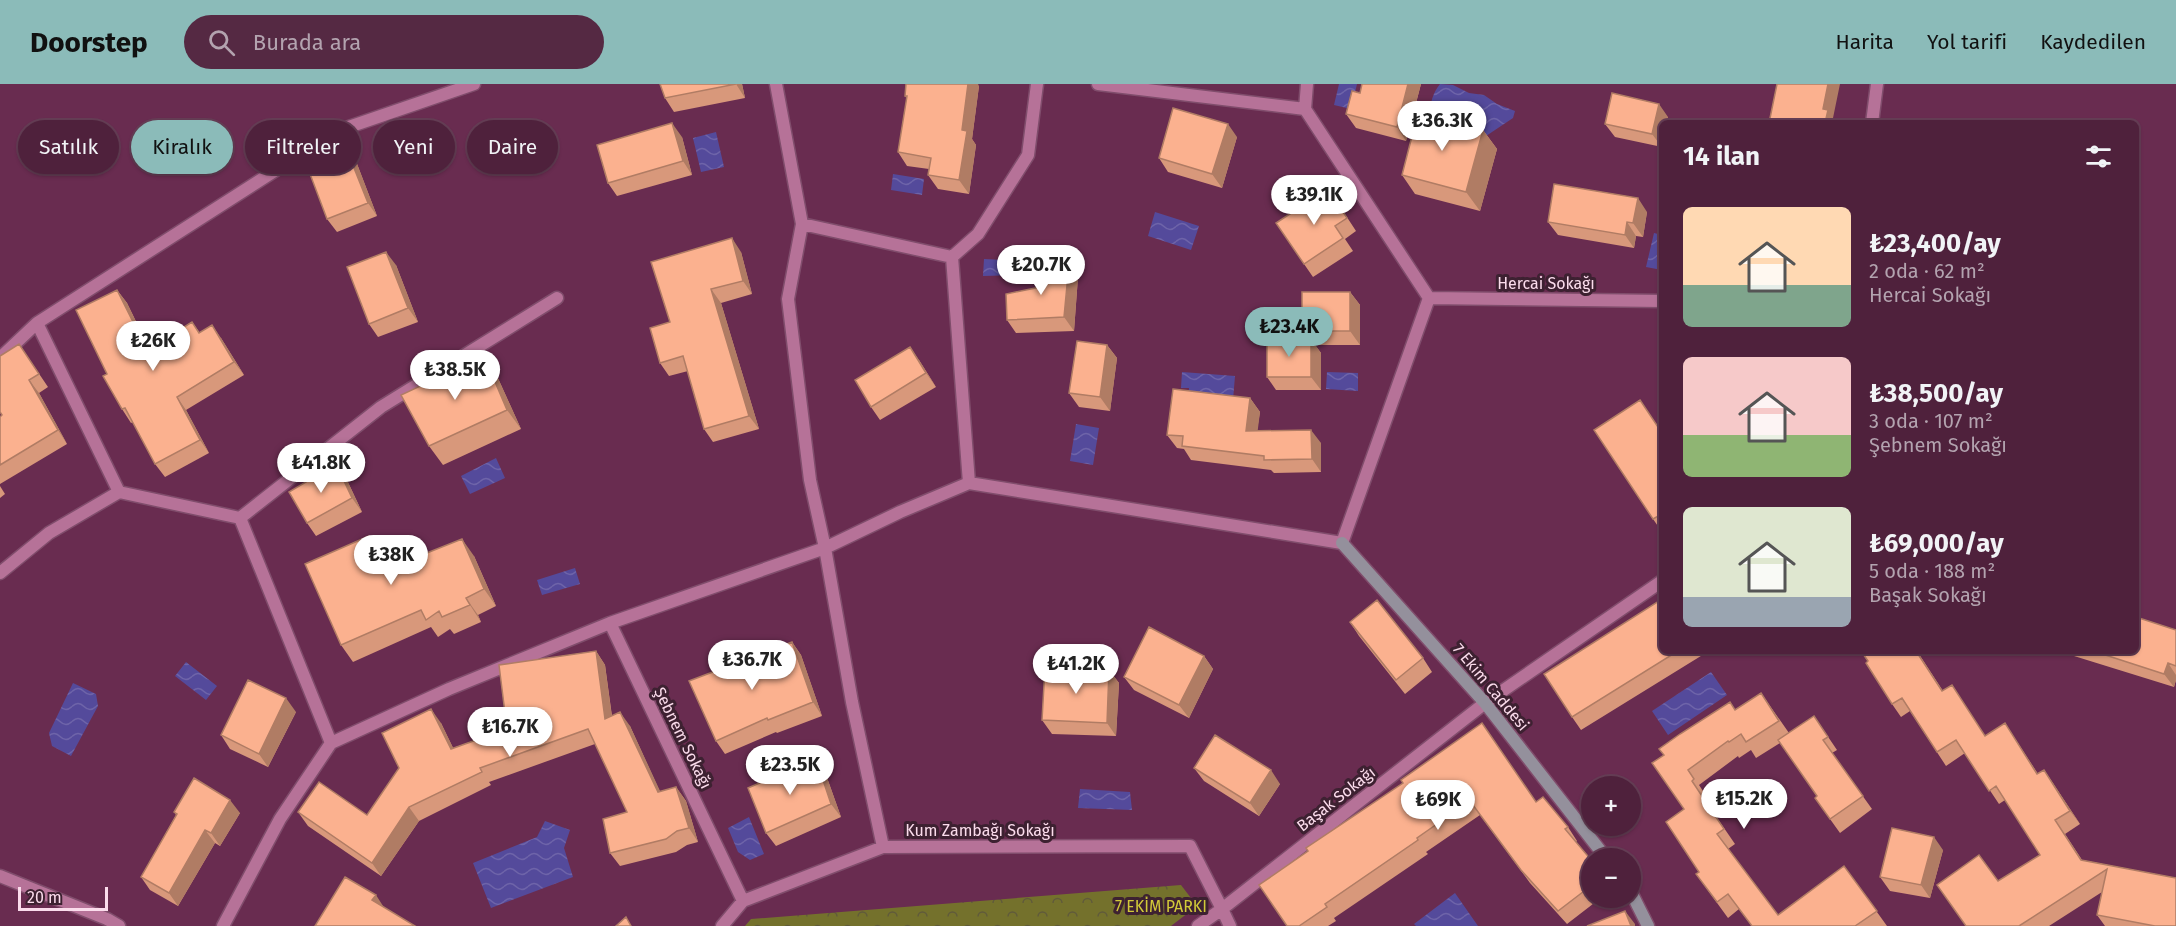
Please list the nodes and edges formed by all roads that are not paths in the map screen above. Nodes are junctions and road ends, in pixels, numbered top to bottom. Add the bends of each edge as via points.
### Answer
1 (474, 84) edge
2 (776, 84) edge
3 (1036, 84) edge
4 (1098, 84) edge
5 (1307, 84) edge
6 (1877, 84) edge
7 (1305, 109) junction
8 (1872, 120) edge
9 (802, 224) junction
10 (952, 257) junction
11 (557, 298) dead end
12 (1429, 298) junction
13 (1659, 301) edge
14 (37, 323) junction
15 (0, 358) edge
16 (969, 483) junction
17 (119, 492) junction
18 (240, 518) junction
19 (1342, 543) junction
20 (825, 548) junction
21 (0, 573) edge
22 (1659, 583) edge
23 (610, 622) junction
24 (1485, 703) junction
25 (331, 743) junction
26 (883, 847) junction
27 (1598, 848) edge
28 (0, 876) edge
29 (743, 901) junction
30 (1639, 908) edge
31 (1222, 909) junction
32 (119, 926) edge
33 (223, 926) edge
34 (722, 926) edge
35 (1198, 926) edge
36 (1230, 926) edge
37 (1648, 926) edge

1 - 14 street via 337,131
2 - 9 street
3 - 10 street via 1028,155 978,234
4 - 7 street
5 - 7 street
6 - 8 street
7 - 12 street
9 - 10 street
9 - 20 street via 788,299 810,480
10 - 16 street
11 - 18 street via 381,407
12 - 13 street, Hercai Sokağı
12 - 19 street
14 - 15 street
14 - 17 street
16 - 19 street
16 - 20 street
17 - 18 street
17 - 21 street via 49,533
18 - 25 street
19 - 24 street, 7 Ekim Caddesi
20 - 23 street
20 - 26 street
22 - 24 street, Başak Sokağı
23 - 25 street via 449,688
23 - 29 street, Şebnem Sokağı
24 - 27 street, 7 Ekim Caddesi
24 - 31 street, Başak Sokağı
25 - 33 street via 280,819
26 - 29 street, Kum Zambağı Sokağı
26 - 31 street, Kum Zambağı Sokağı via 1190,846
28 - 32 street
29 - 34 street, Kum Zambağı Sokağı
30 - 37 street
31 - 35 street, Başak Sokağı
31 - 36 street

